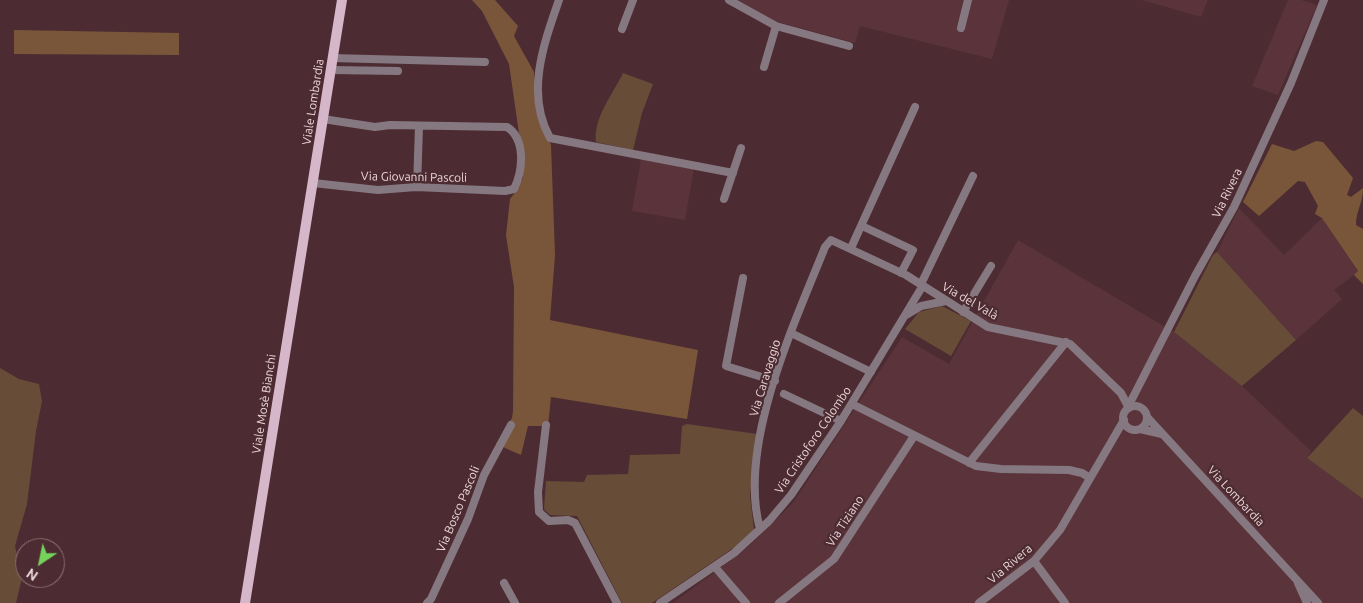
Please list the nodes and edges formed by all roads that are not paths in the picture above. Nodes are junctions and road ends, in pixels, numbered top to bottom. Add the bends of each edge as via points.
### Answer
1 (342, 0) edge
2 (559, 0) edge
3 (633, 0) edge
4 (729, 0) edge
5 (968, 0) edge
6 (1324, 0) edge
7 (776, 26) junction
8 (961, 28) dead end
9 (622, 29) dead end
10 (849, 46) dead end
11 (332, 58) junction
12 (485, 62) dead end
13 (764, 67) dead end
14 (331, 70) junction
15 (398, 71) dead end
16 (915, 107) dead end
17 (323, 120) junction
18 (419, 126) junction
19 (740, 148) dead end
20 (733, 173) junction
21 (973, 176) dead end
22 (313, 183) junction
23 (417, 187) junction
24 (724, 199) dead end
25 (308, 208) joint
26 (862, 226) junction
27 (830, 241) joint
28 (851, 248) junction
29 (991, 266) dead end
30 (902, 273) junction
31 (744, 278) dead end
32 (922, 287) junction
33 (946, 301) junction
34 (963, 312) junction
35 (904, 316) junction
36 (791, 333) junction
37 (1066, 342) junction
38 (871, 372) junction
39 (775, 380) junction
40 (1138, 391) junction
41 (1120, 393) junction
42 (784, 394) dead end
43 (852, 404) junction
44 (1130, 408) junction
45 (1142, 408) junction
46 (1147, 417) junction
47 (1124, 420) junction
48 (841, 421) junction
49 (511, 425) dead end
50 (546, 425) dead end
51 (1136, 429) junction
52 (1162, 434) junction
53 (914, 436) junction
54 (1114, 436) junction
55 (969, 463) junction
56 (1090, 478) junction
57 (760, 529) junction
58 (1034, 561) junction
59 (715, 567) junction
60 (1294, 574) junction
61 (504, 583) dead end
62 (245, 603) edge
63 (427, 603) edge
64 (516, 603) edge
65 (617, 603) edge
66 (660, 603) edge
67 (746, 603) edge
68 (778, 603) edge
69 (979, 603) edge
70 (1065, 603) edge
71 (1307, 603) edge
72 (1318, 603) edge

1 - 11 main road, Viale Lombardia
2 - 20 street via 541,52 538,79 543,122 550,138
3 - 9 street
4 - 7 street
5 - 8 street
6 - 40 street, Via Rivera via 1291,83 1234,207 1166,331
7 - 10 street
7 - 13 street
11 - 12 street
11 - 14 main road, Viale Lombardia
14 - 15 street
14 - 17 main road, Viale Lombardia
16 - 26 street
17 - 18 street via 375,127
17 - 22 main road, Viale Lombardia
18 - 23 street
18 - 23 street, Via Giovanni Pascoli via 507,127 519,142 521,176 514,189 505,191
19 - 20 street
20 - 24 street
21 - 32 street
22 - 23 street, Via Giovanni Pascoli via 378,190
22 - 25 main road, Viale Lombardia
25 - 62 main road, Viale Mosè Bianchi
26 - 28 street
26 - 30 street via 913,250
27 - 28 street, Via del Valà
27 - 36 street, Via Caravaggio
28 - 30 street, Via del Valà
29 - 34 street
30 - 32 street, Via del Valà
31 - 39 street via 726,366
32 - 33 street, Via del Valà
32 - 35 street, Via Cristoforo Colombo
33 - 34 street, Via del Valà
33 - 35 street via 921,306
34 - 37 street, Via del Valà via 995,329
35 - 38 street, Via Cristoforo Colombo
36 - 38 street
36 - 39 street, Via Caravaggio
37 - 41 street
37 - 55 street
38 - 43 street, Via Cristoforo Colombo
39 - 57 street, Via Caravaggio via 757,461
40 - 41 street via 1128,396
40 - 44 street, Via Rivera
40 - 45 street
41 - 44 street
42 - 48 street
43 - 48 street, Via Cristoforo Colombo
43 - 53 street
44 - 45 street
44 - 47 street
45 - 46 street
46 - 51 street via 1145,424
46 - 52 street, Via Lombardia
47 - 51 street
47 - 54 street, Via Rivera
48 - 57 street, Via Cristoforo Colombo via 799,485
49 - 63 street, Via Bosco Pascoli via 484,475 468,519
50 - 65 street via 539,478 541,516 553,522 568,520 575,523
51 - 52 street
51 - 54 street
52 - 60 street, Via Lombardia
53 - 55 street
53 - 68 street, Via Tiziano via 834,559
54 - 56 street, Via Rivera
55 - 56 street via 993,469 1070,470
56 - 58 street, Via Rivera via 1060,530
57 - 59 street, Via Cristoforo Colombo
58 - 69 street, Via Rivera
58 - 70 street
59 - 66 street, Via Cristoforo Colombo
59 - 67 street
60 - 71 street, Via Lombardia
60 - 72 street, Via Lombardia
61 - 64 street

